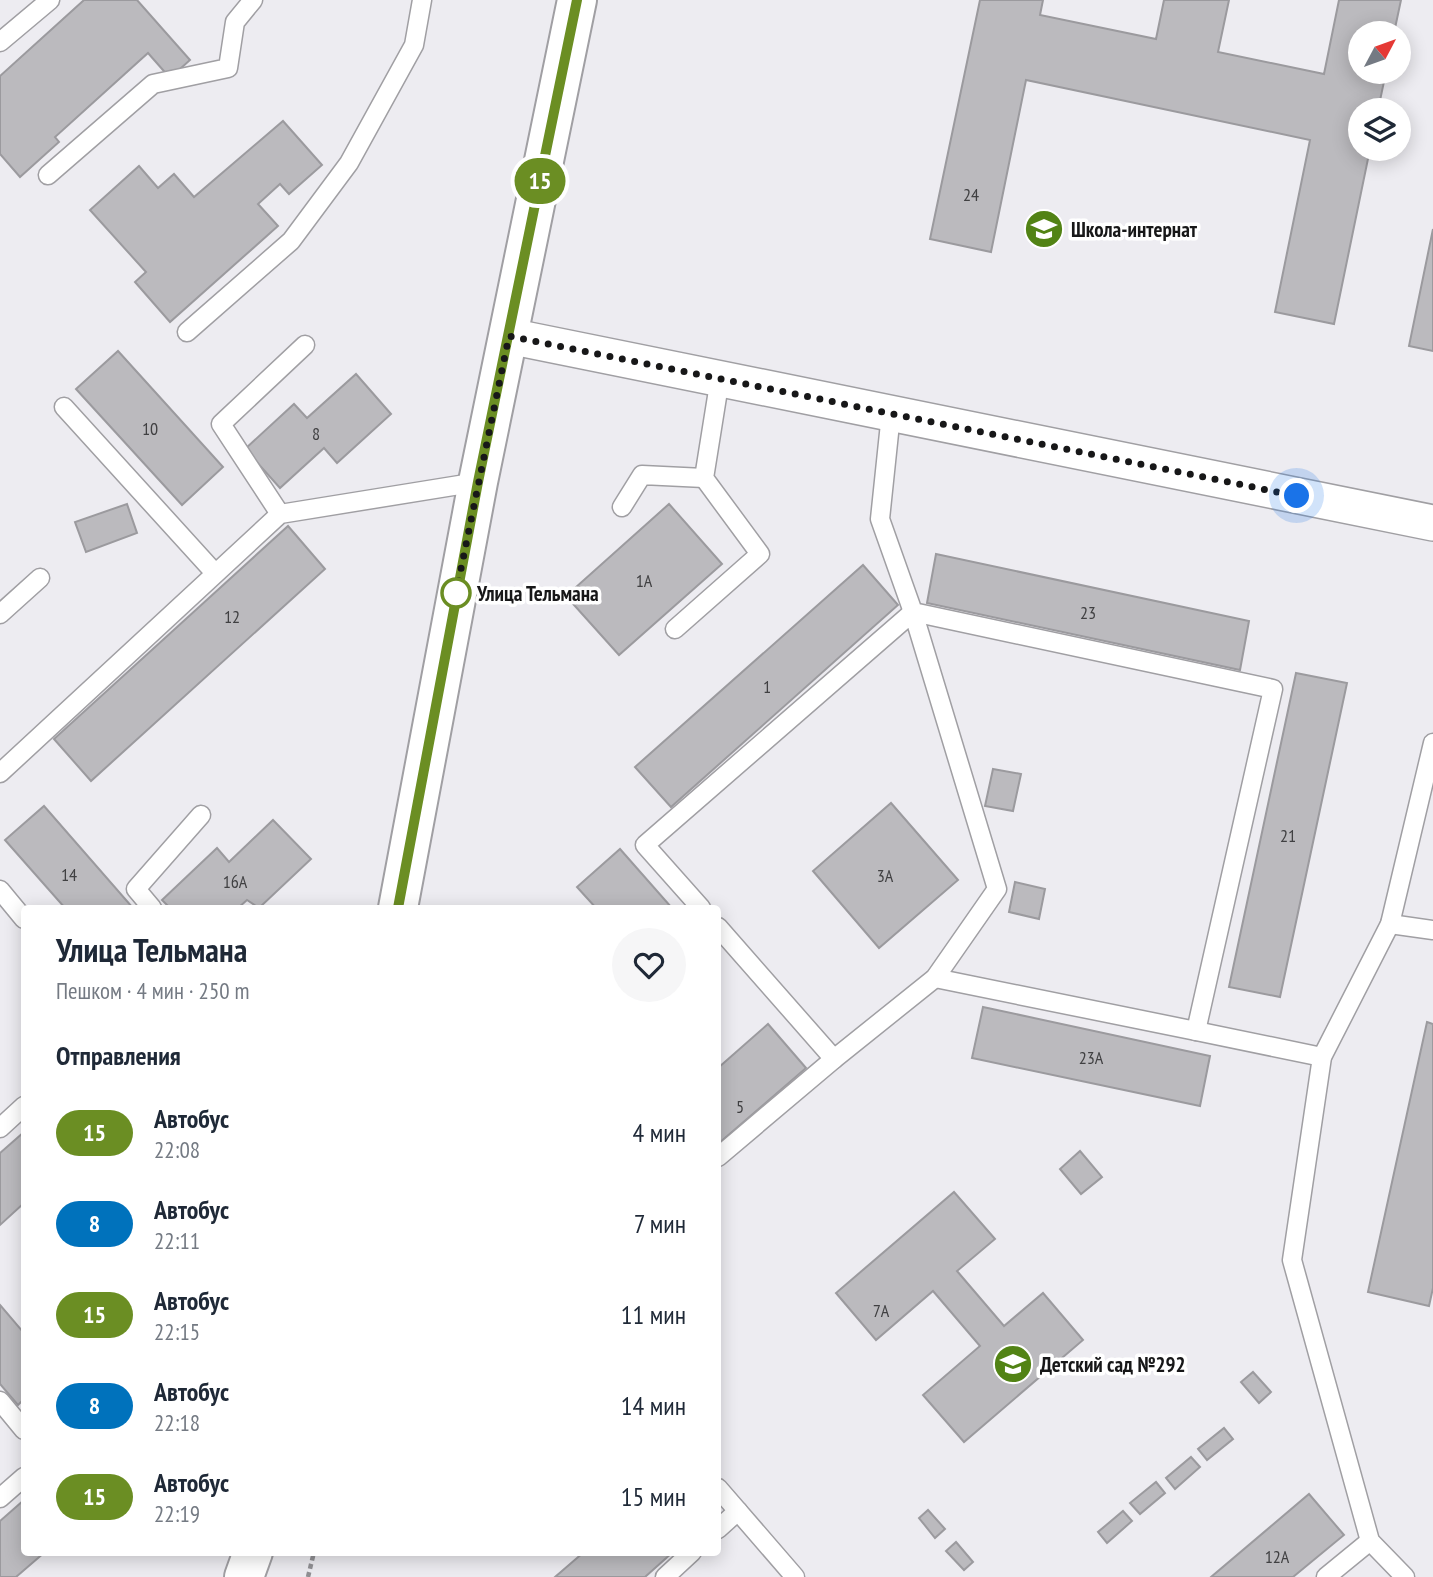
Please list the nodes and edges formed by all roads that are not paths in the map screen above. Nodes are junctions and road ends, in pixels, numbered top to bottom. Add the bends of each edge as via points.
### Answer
1 (50, 0) edge
2 (253, 0) edge
3 (422, 0) edge
4 (577, 0) edge
5 (0, 42) edge
6 (48, 175) dead end
7 (187, 332) dead end
8 (509, 336) junction
9 (305, 345) dead end
10 (720, 378) junction
11 (64, 407) dead end
12 (891, 414) junction
13 (704, 478) junction
14 (478, 482) junction
15 (622, 507) dead end
16 (280, 514) junction
17 (1433, 523) edge
18 (214, 572) junction
19 (40, 578) dead end
20 (913, 612) junction
21 (0, 614) edge
22 (675, 629) dead end
23 (1433, 743) edge
24 (0, 773) edge
25 (201, 815) dead end
26 (0, 890) edge
27 (149, 905) edge
28 (399, 905) edge
29 (698, 905) edge
30 (21, 915) edge
31 (1390, 924) junction
32 (721, 930) edge
33 (1433, 930) edge
34 (935, 978) junction
35 (1196, 1031) junction
36 (1322, 1057) junction
37 (834, 1059) junction
38 (21, 1110) edge
39 (0, 1128) edge
40 (721, 1154) edge
41 (0, 1401) edge
42 (21, 1426) edge
43 (21, 1480) edge
44 (721, 1491) edge
45 (0, 1498) edge
46 (738, 1511) junction
47 (721, 1526) edge
48 (1370, 1541) junction
49 (252, 1556) edge
50 (688, 1556) edge
51 (244, 1577) edge
52 (665, 1577) edge
53 (795, 1577) edge
54 (1326, 1577) edge
55 (1405, 1577) edge

1 - 5 lane
2 - 6 lane via 235,22 228,68 153,85
3 - 7 lane via 414,45 349,163 291,241
4 - 8 main road
8 - 10 street
8 - 14 main road
9 - 16 lane via 221,424
10 - 12 street
10 - 13 lane
11 - 18 lane
12 - 17 street
12 - 20 lane via 880,519
13 - 15 lane via 642,475
13 - 22 lane via 760,554
14 - 16 lane
14 - 28 main road
16 - 18 lane
18 - 24 lane
19 - 21 lane
20 - 29 lane via 645,845
20 - 34 lane via 998,889
20 - 35 lane via 1273,690
23 - 31 lane
25 - 27 lane via 136,890
26 - 30 lane
31 - 33 lane
31 - 36 lane
32 - 37 lane
34 - 35 lane
34 - 37 lane
35 - 36 lane
36 - 48 lane via 1292,1260
37 - 40 lane
38 - 39 lane
41 - 42 lane
43 - 45 lane
44 - 46 lane
46 - 47 lane
46 - 53 lane
48 - 54 lane
48 - 55 lane
49 - 51 main road
50 - 52 lane

